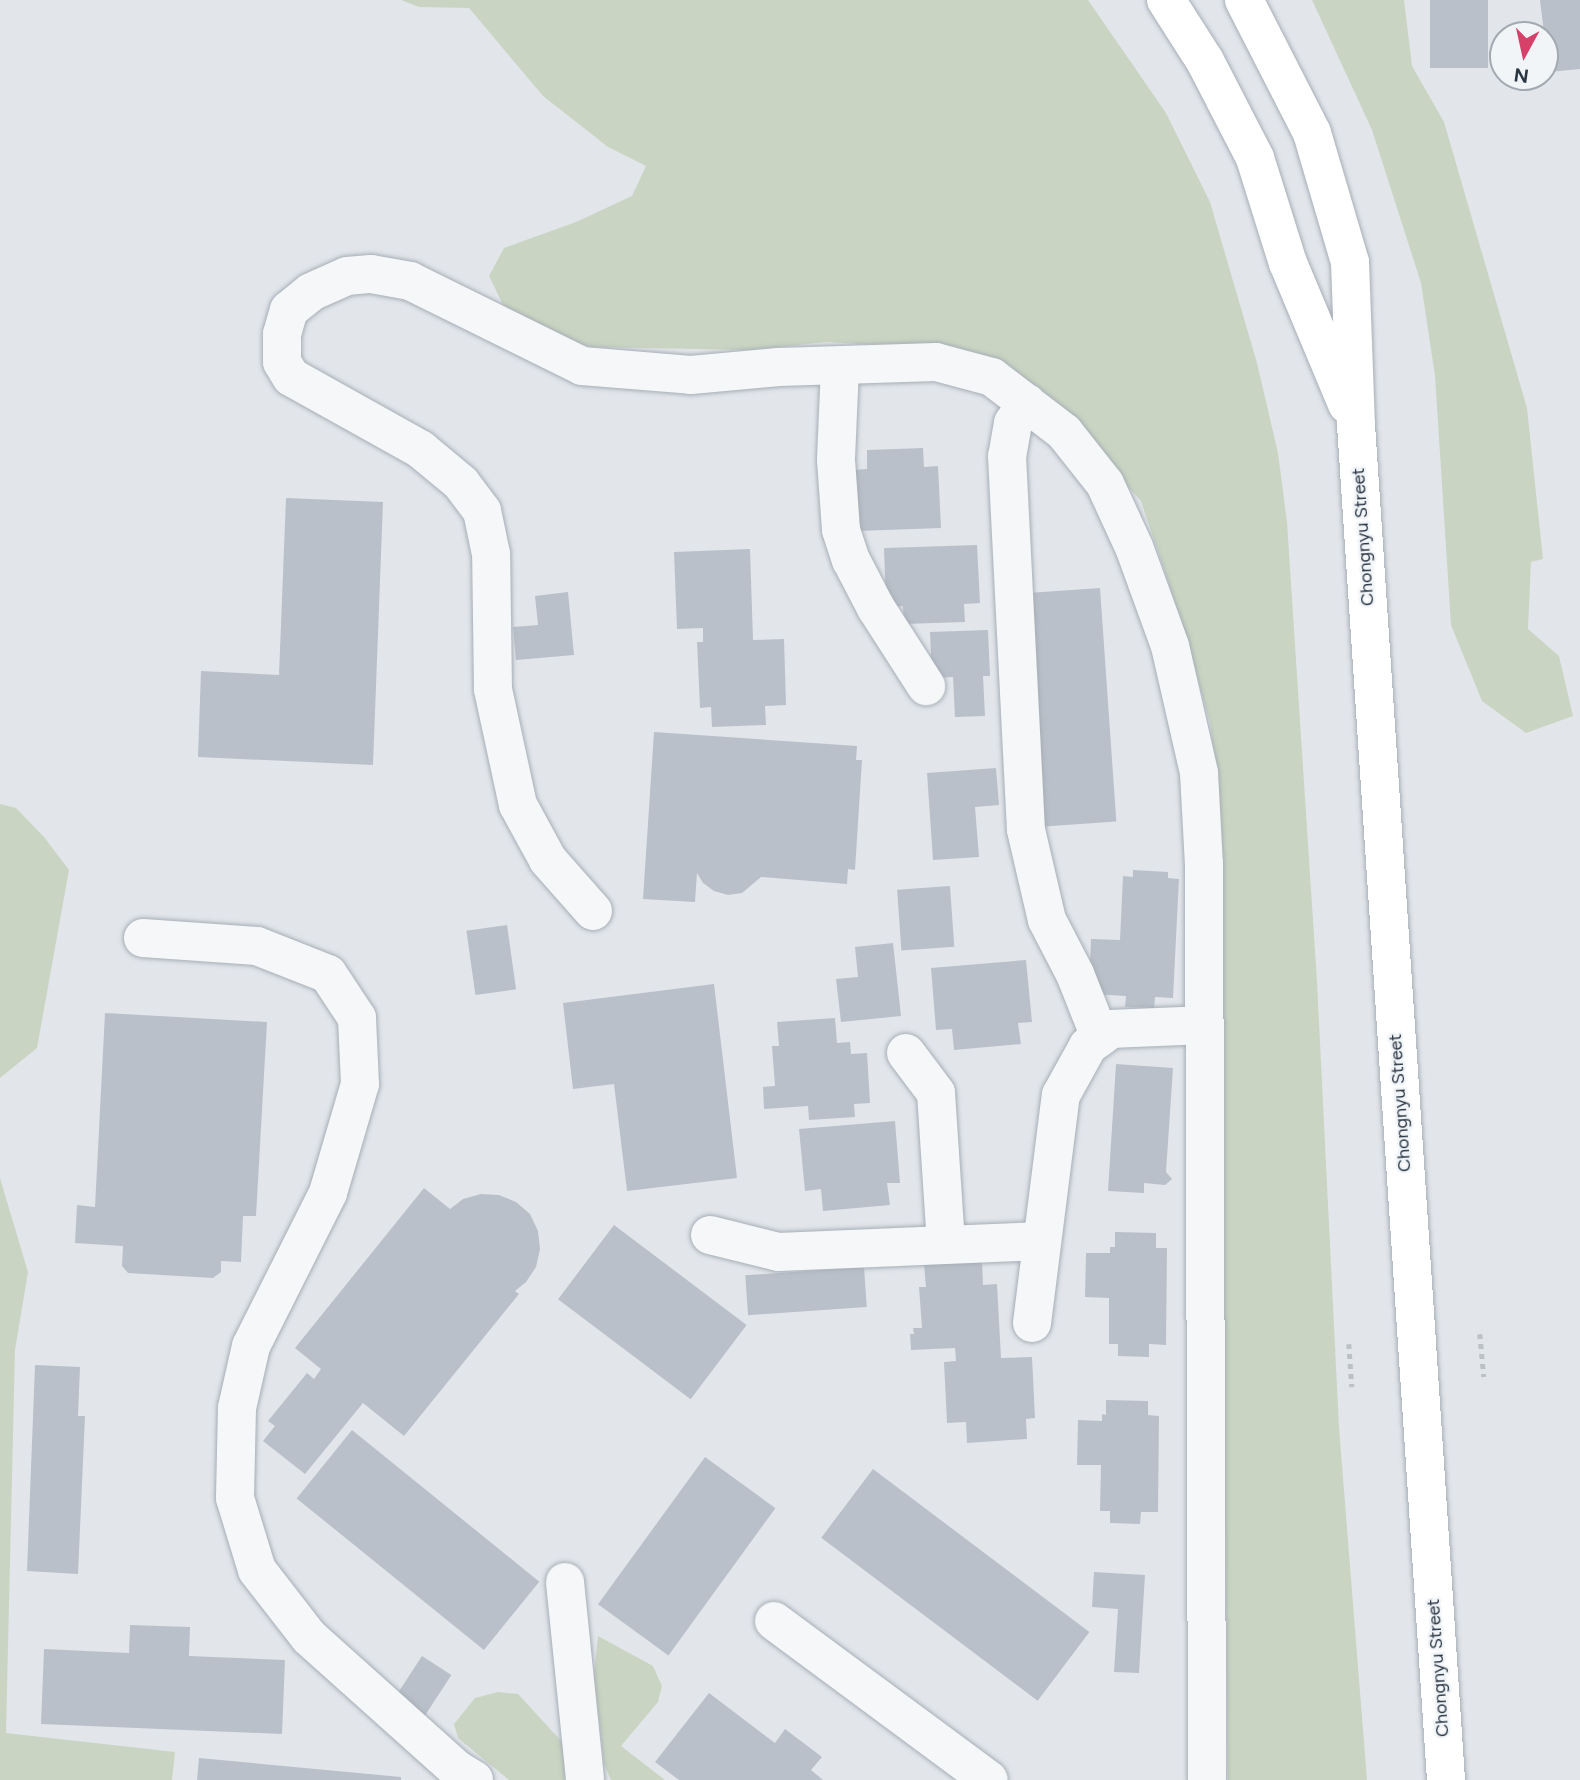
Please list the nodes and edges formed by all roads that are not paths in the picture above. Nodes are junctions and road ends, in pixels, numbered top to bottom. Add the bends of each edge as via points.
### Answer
1 (1166, 0) edge
2 (1244, 0) edge
3 (840, 367) junction
4 (1027, 403) junction
5 (1356, 425) junction
6 (926, 686) dead end
7 (593, 911) dead end
8 (143, 938) dead end
9 (1205, 1025) junction
10 (1100, 1037) junction
11 (906, 1053) dead end
12 (710, 1235) dead end
13 (1042, 1241) junction
14 (946, 1245) junction
15 (1032, 1323) dead end
16 (565, 1582) dead end
17 (774, 1621) dead end
18 (465, 1774) edge
19 (585, 1780) edge
20 (989, 1780) edge
21 (1207, 1780) edge
22 (1446, 1780) edge

1 - 5 main road, Chongnyu Street via 1205,61 1255,158 1288,263
2 - 5 main road, Chongnyu Street via 1312,133 1350,262
3 - 4 street via 936,362 992,377
3 - 6 street via 836,460 841,530 876,608
3 - 7 street via 691,375 582,366 410,281 371,274 347,276 312,292 289,310 282,334 282,362 291,377 420,449 461,483 482,511 491,554 493,689 518,805 548,860
4 - 9 street via 1064,432 1105,484 1170,646 1199,773
4 - 10 street via 1013,423 1007,456 1026,830 1047,919
5 - 22 main road, Chongnyu Street
8 - 18 street via 257,946 328,974 357,1018 360,1084 328,1193 251,1346 237,1408 235,1498 257,1570 309,1637
9 - 10 street via 1111,1029
9 - 21 street
10 - 13 street via 1088,1046 1061,1095
11 - 14 street via 936,1093
12 - 14 street via 778,1252
13 - 14 street
13 - 15 street
16 - 19 street
17 - 20 street

